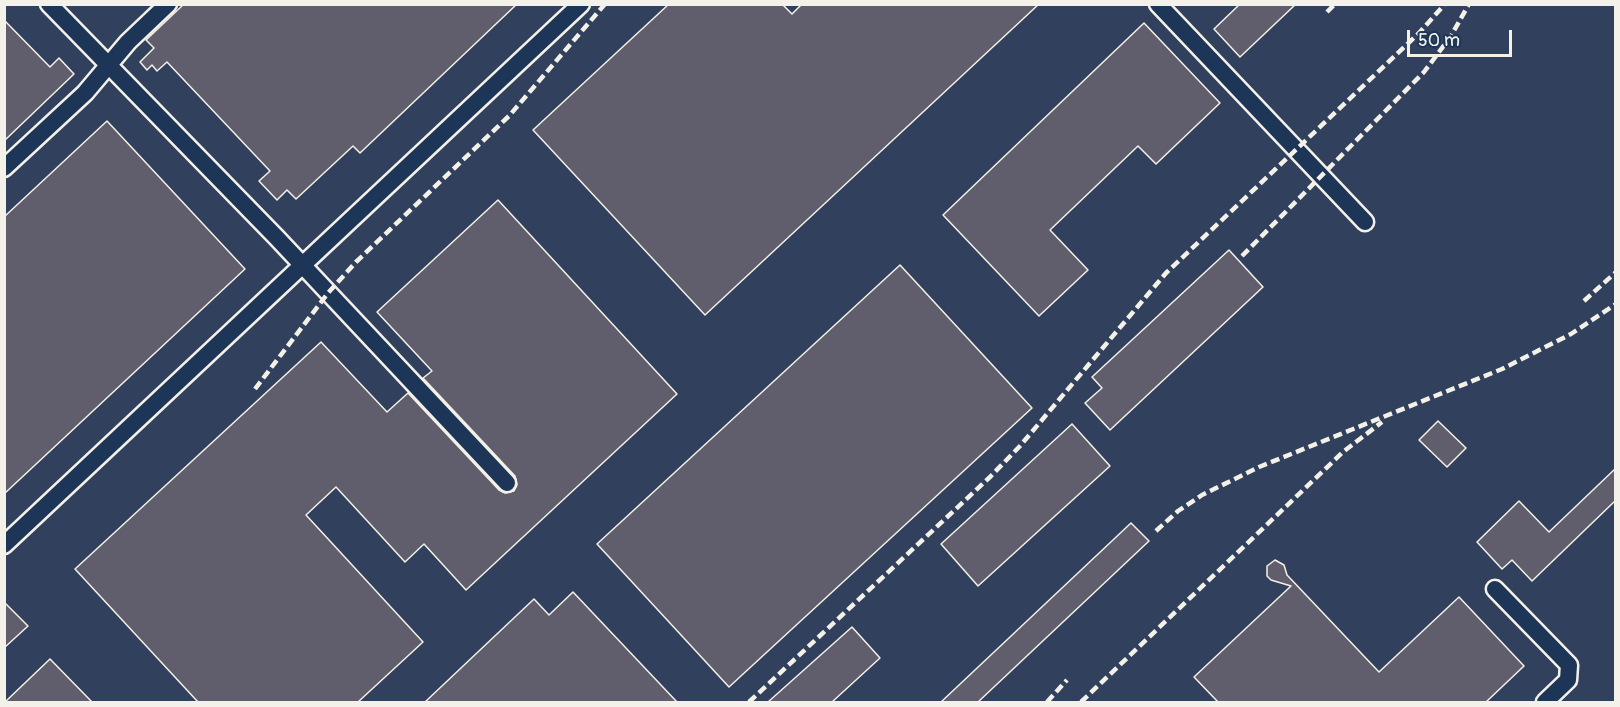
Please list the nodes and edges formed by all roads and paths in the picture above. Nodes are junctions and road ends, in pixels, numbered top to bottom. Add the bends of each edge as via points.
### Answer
1 (49, 4) edge
2 (168, 4) edge
3 (581, 4) edge
4 (1158, 4) edge
5 (109, 65) junction
6 (4, 168) edge
7 (1365, 222) dead end
8 (302, 265) junction
9 (507, 483) dead end
10 (4, 545) edge
11 (1495, 589) dead end
12 (1545, 702) edge

1 - 5 lane
2 - 5 lane
3 - 8 lane
4 - 7 lane
5 - 6 lane via 85,93
5 - 8 lane
8 - 9 lane
8 - 10 lane
11 - 12 lane via 1569,665 1568,680

